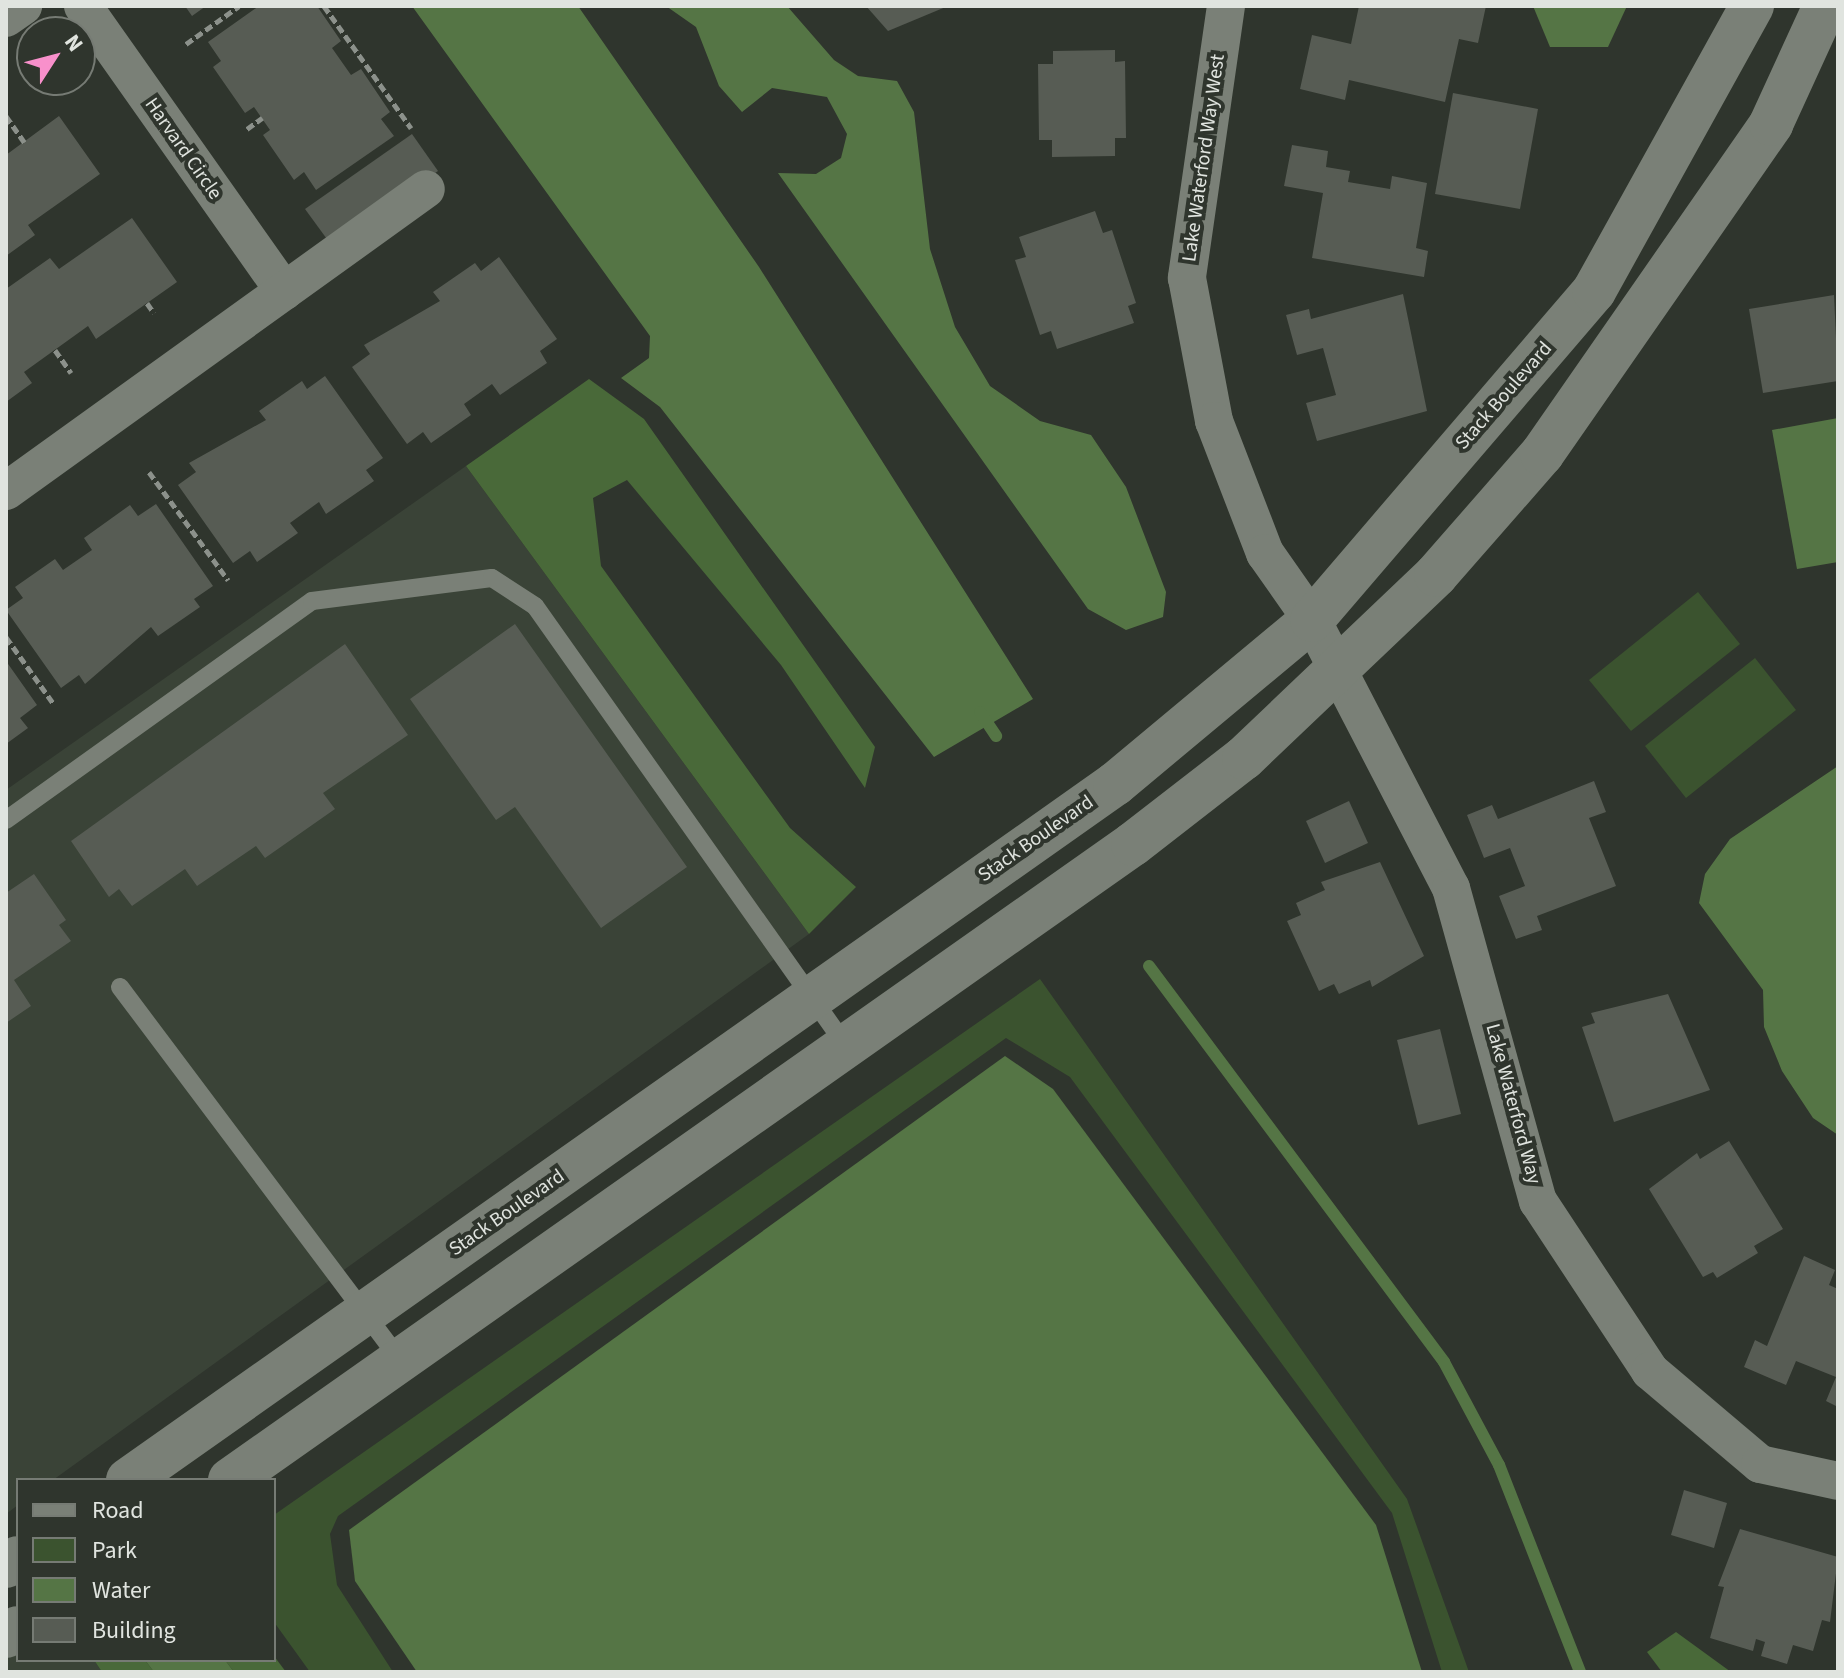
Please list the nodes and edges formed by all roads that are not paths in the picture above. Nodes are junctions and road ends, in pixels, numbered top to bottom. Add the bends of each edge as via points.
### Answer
1 (23, 6) edge
2 (83, 6) edge
3 (1226, 6) edge
4 (1752, 6) edge
5 (1822, 12) edge
6 (6, 18) edge
7 (426, 189) dead end
8 (284, 291) junction
9 (6, 491) edge
10 (1312, 620) junction
11 (1338, 670) junction
12 (6, 820) edge
13 (120, 987) dead end
14 (811, 998) junction
15 (846, 1046) junction
16 (365, 1313) junction
17 (401, 1361) junction
18 (131, 1478) edge
19 (233, 1478) edge
20 (1838, 1481) edge

1 - 6 street
2 - 8 street, Harvard Circle
3 - 10 street, Lake Waterford Way West via 1187,278 1214,421 1265,553
4 - 10 street, Stack Boulevard via 1594,291
5 - 11 street via 1771,124 1654,303 1533,465 1436,575
7 - 8 street
8 - 9 street
10 - 11 street, Lake Waterford Way
10 - 14 street, Stack Boulevard via 1115,784
11 - 15 street via 1244,758 1133,844
11 - 20 street, Lake Waterford Way via 1451,888 1538,1201 1650,1371 1760,1464
12 - 14 lane via 312,601 492,578 535,606
13 - 16 lane
14 - 15 lane
14 - 16 street, Stack Boulevard
15 - 17 street
16 - 17 lane
16 - 18 street, Stack Boulevard
17 - 19 street

